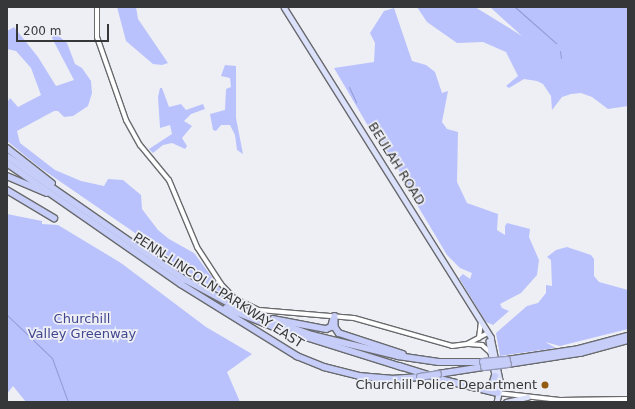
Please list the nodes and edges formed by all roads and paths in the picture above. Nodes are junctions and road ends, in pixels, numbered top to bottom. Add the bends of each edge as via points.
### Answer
1 (97, 7) edge
2 (284, 7) edge
3 (7, 148) edge
4 (7, 156) edge
5 (7, 163) edge
6 (7, 176) edge
7 (7, 190) edge
8 (53, 195) junction
9 (78, 205) junction
10 (54, 218) dead end
11 (201, 296) junction
12 (254, 316) junction
13 (335, 316) junction
14 (481, 321) junction
15 (488, 333) junction
16 (312, 335) junction
17 (628, 336) edge
18 (478, 339) junction
19 (628, 340) edge
20 (467, 344) junction
21 (492, 354) junction
22 (422, 361) junction
23 (507, 362) junction
24 (483, 365) junction
25 (402, 367) junction
26 (495, 376) junction
27 (482, 390) junction
28 (498, 393) junction
29 (527, 397) junction
30 (628, 399) edge
31 (498, 402) edge
32 (506, 402) edge

1 - 13 street via 97,37 124,115 140,145 172,185 193,240 221,284 238,301 256,309
2 - 14 main road, BEULAH ROAD
3 - 9 highway
4 - 9 highway, PENN-LINCOLN PARKWAY EAST
5 - 8 highway, PENN-LINCOLN PARKWAY EAST
6 - 8 highway
7 - 10 highway
8 - 11 highway, PENN-LINCOLN PARKWAY EAST
9 - 12 highway, PENN-LINCOLN PARKWAY EAST via 184,279 223,302
11 - 24 highway, PENN-LINCOLN PARKWAY EAST, bridge via 292,352 324,367 373,378 420,377
11 - 25 highway via 274,327
12 - 13 highway via 325,329 331,327
12 - 16 highway, PENN-LINCOLN PARKWAY EAST
13 - 20 street via 362,320 448,345
13 - 22 highway via 339,333
14 - 15 main road, BEULAH ROAD
14 - 18 street
15 - 18 street
15 - 21 main road, BEULAH ROAD
15 - 28 main road, BEULAH ROAD via 496,357 501,386
16 - 22 highway, PENN-LINCOLN PARKWAY EAST
16 - 25 highway
17 - 23 highway, PENN-LINCOLN PARKWAY EAST via 579,349
18 - 20 street
19 - 23 highway, PENN-LINCOLN PARKWAY EAST via 580,353
20 - 21 street via 482,345
21 - 26 main road, BEULAH ROAD
22 - 24 highway, PENN-LINCOLN PARKWAY EAST
23 - 24 highway, PENN-LINCOLN PARKWAY EAST, bridge
25 - 27 highway
26 - 27 highway via 492,385
26 - 28 main road, BEULAH ROAD
27 - 28 highway
28 - 29 street
28 - 31 main road, BEULAH ROAD
29 - 30 street via 580,401
29 - 32 main road

